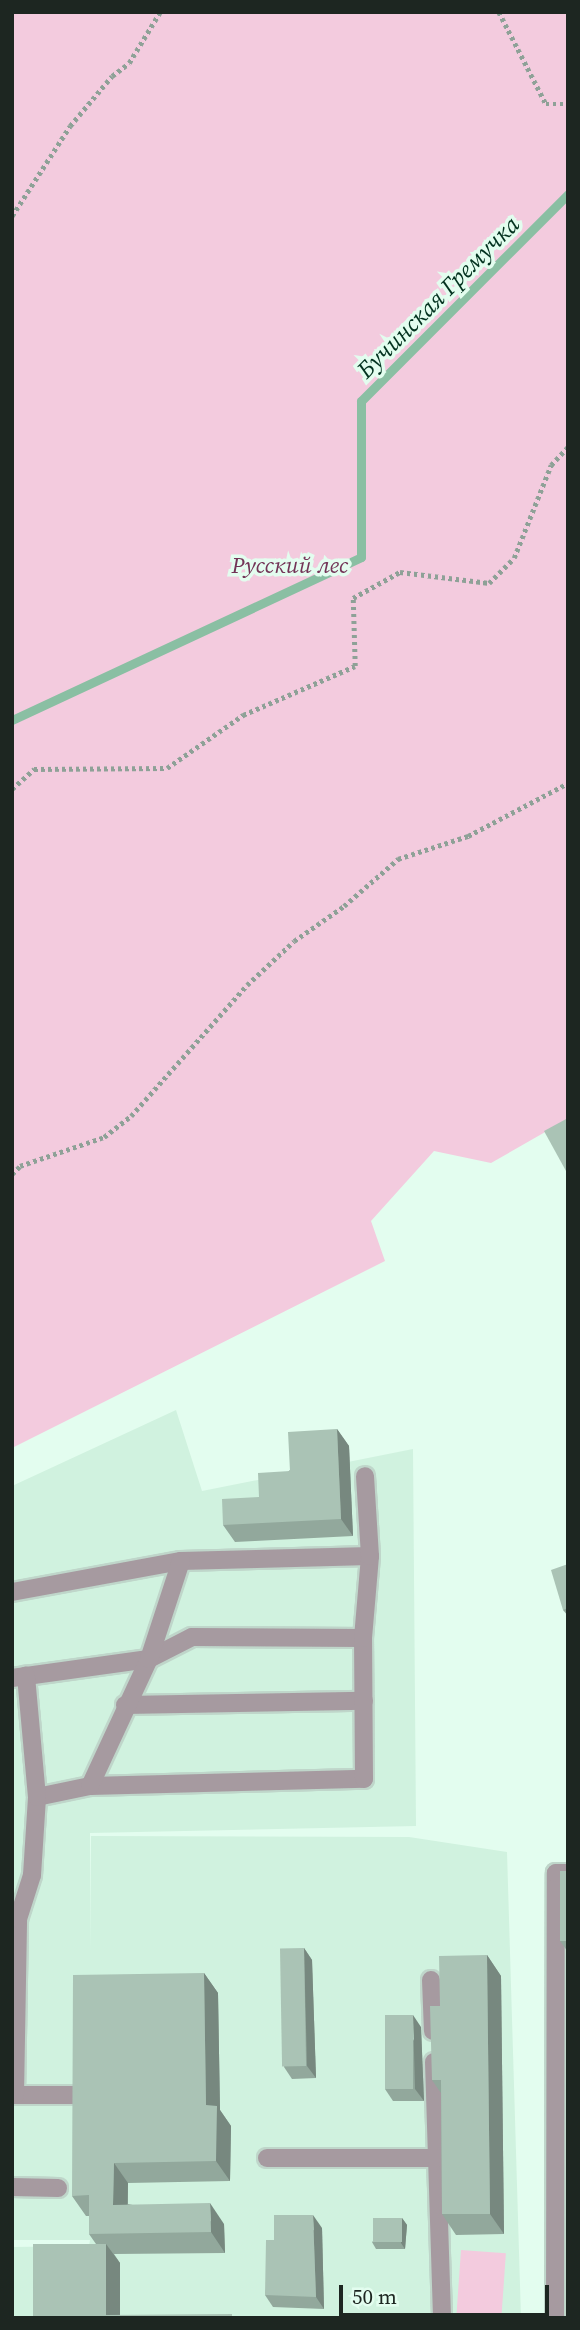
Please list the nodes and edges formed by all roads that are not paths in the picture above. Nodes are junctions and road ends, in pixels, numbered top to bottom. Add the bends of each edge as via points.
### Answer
1 (365, 1476) dead end
2 (370, 1556) junction
3 (181, 1561) junction
4 (12, 1592) edge
5 (363, 1638) junction
6 (149, 1659) junction
7 (19, 1676) edge
8 (364, 1701) junction
9 (125, 1705) junction
10 (90, 1786) junction
11 (37, 1797) junction
12 (568, 1873) edge
13 (15, 1920) edge
14 (431, 1980) dead end
15 (14, 2095) edge
16 (77, 2095) edge
17 (267, 2158) dead end
18 (437, 2158) junction
19 (12, 2188) edge
20 (58, 2188) dead end
21 (442, 2318) edge
22 (555, 2318) edge

1 - 2 lane
2 - 3 lane
2 - 5 lane
3 - 4 lane
3 - 6 lane
5 - 6 lane via 192,1637
5 - 8 lane
6 - 7 lane
6 - 9 lane
7 - 11 lane
8 - 9 lane
8 - 10 lane via 364,1779
9 - 10 lane
10 - 11 lane
11 - 13 lane via 32,1875
12 - 22 lane via 556,1873
13 - 15 lane
14 - 18 lane
15 - 16 lane
17 - 18 lane
18 - 21 lane
19 - 20 lane

